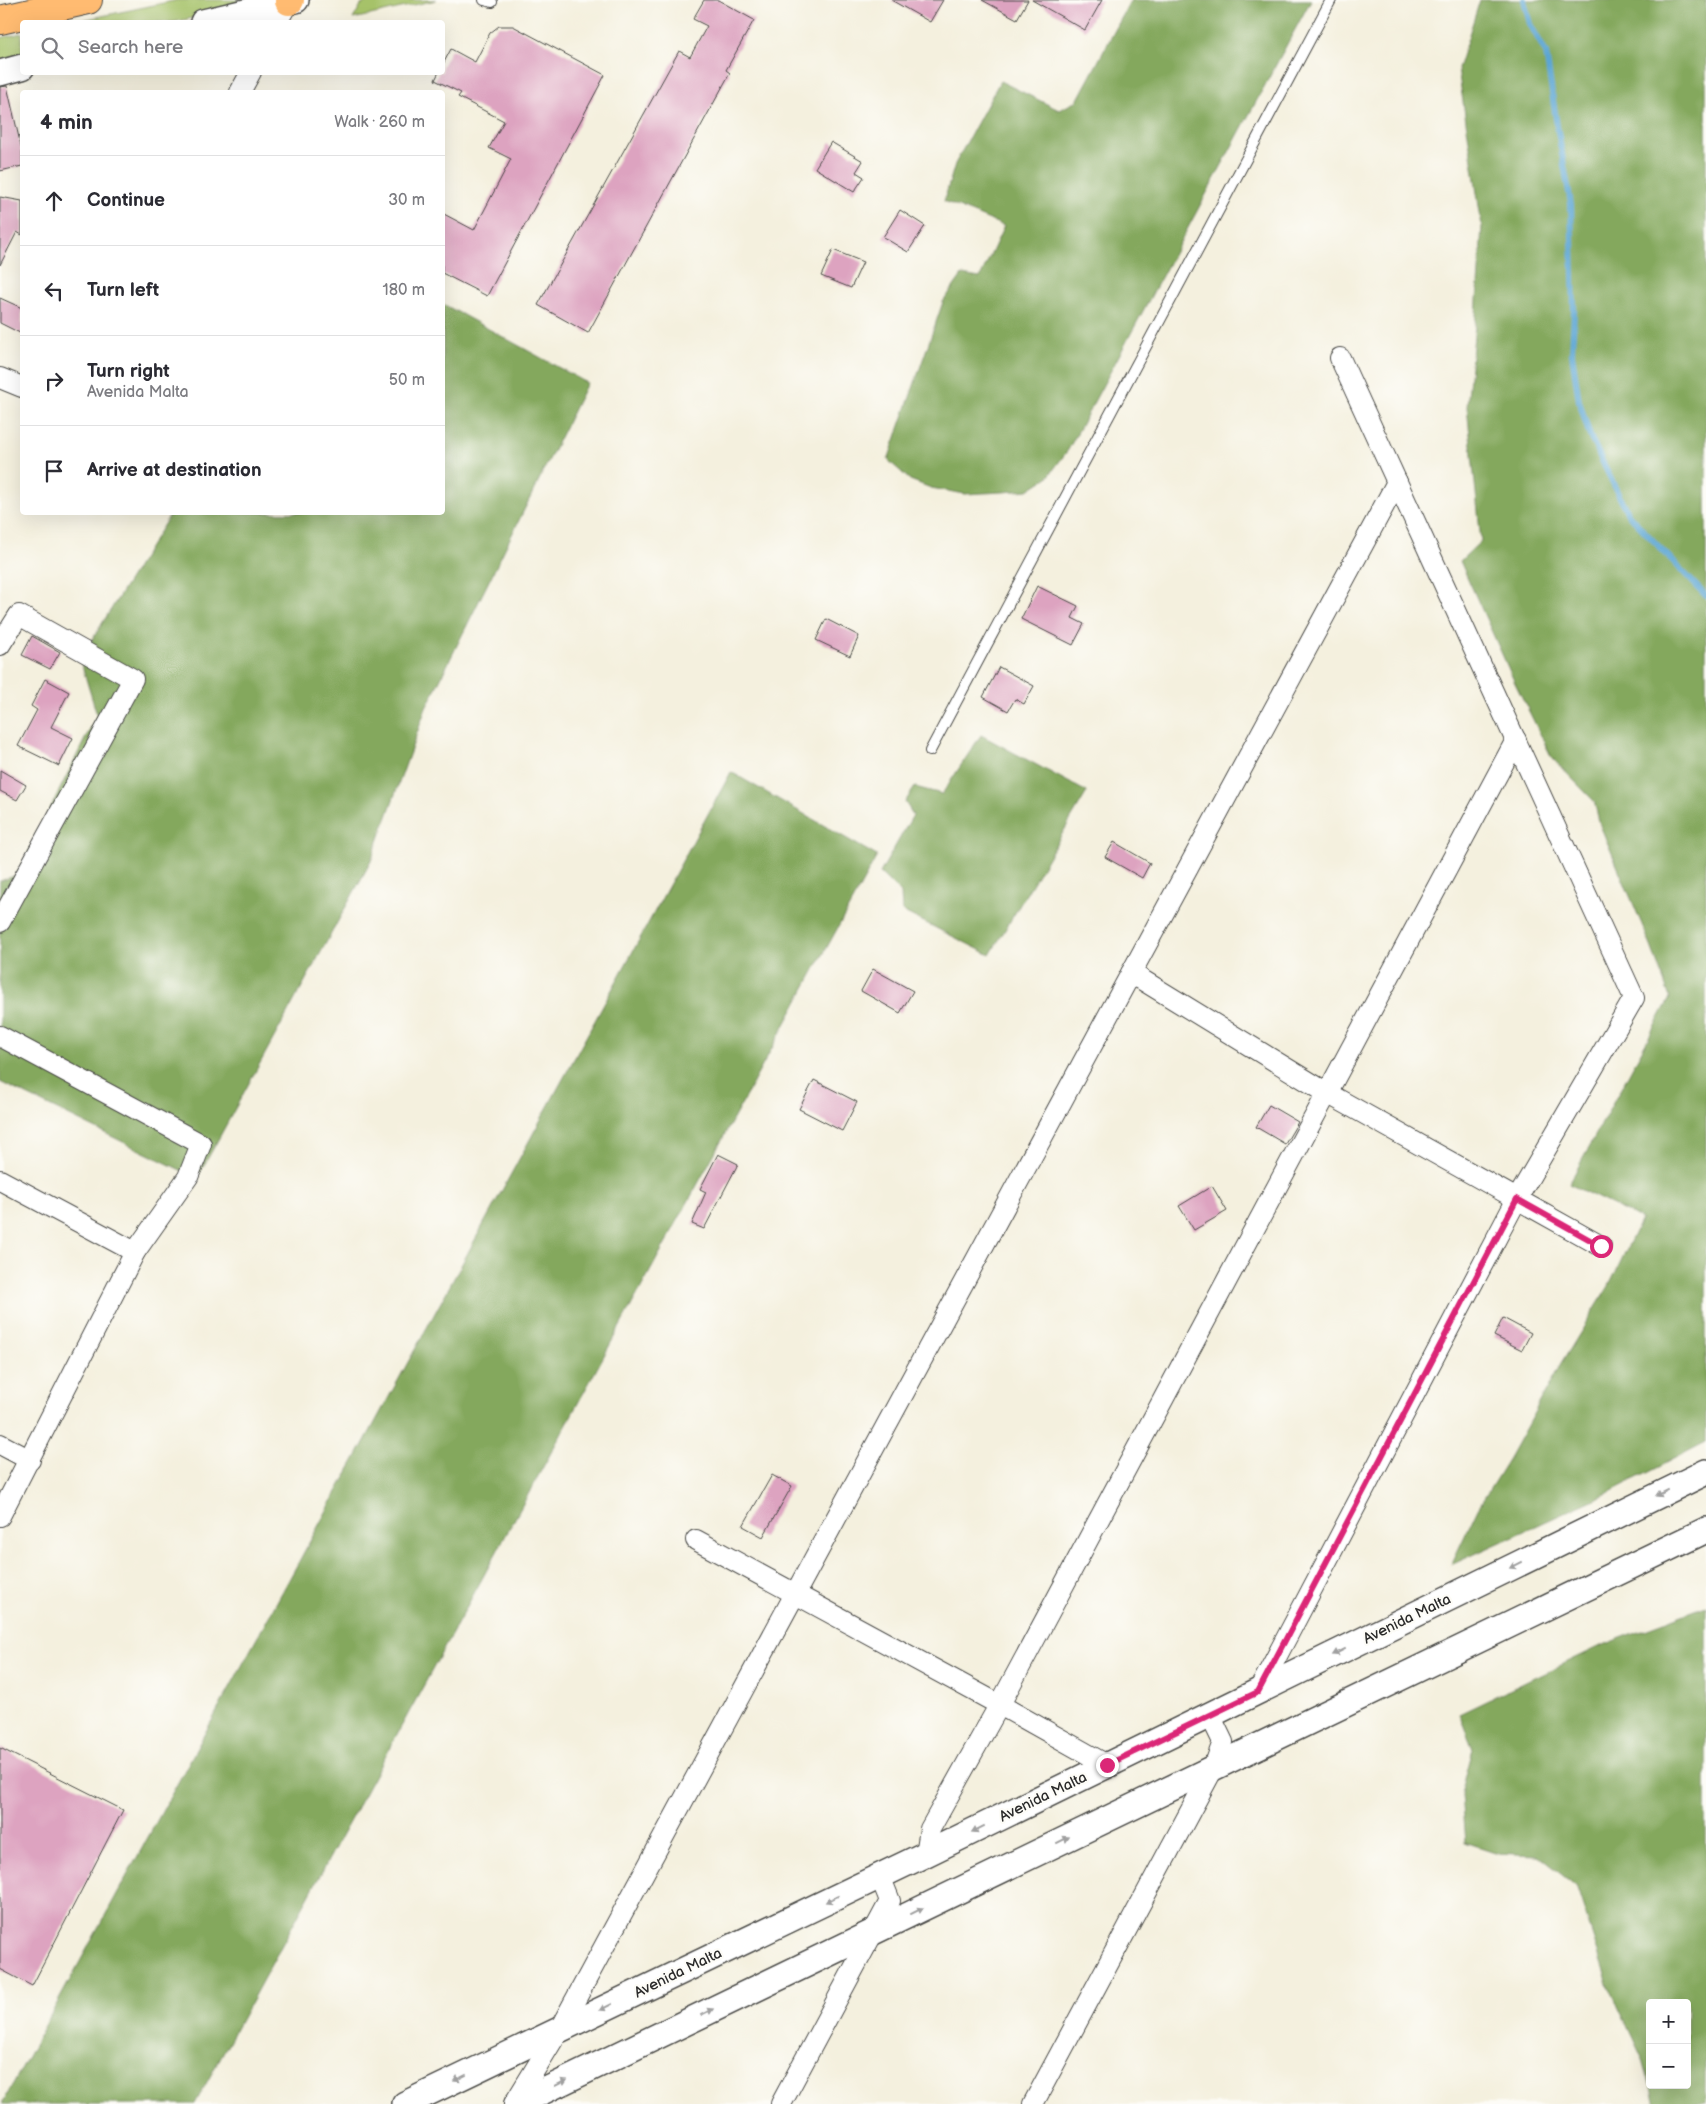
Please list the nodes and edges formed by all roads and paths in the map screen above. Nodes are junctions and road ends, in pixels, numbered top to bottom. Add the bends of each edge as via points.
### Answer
1 (25, 0) edge
2 (88, 0) edge
3 (1331, 0) edge
4 (288, 6) edge
5 (0, 11) edge
6 (0, 20) edge
7 (214, 20) edge
8 (20, 68) edge
9 (0, 73) edge
10 (249, 75) edge
11 (241, 90) edge
12 (1340, 358) dead end
13 (0, 378) edge
14 (20, 386) edge
15 (1397, 482) junction
16 (0, 645) edge
17 (1516, 740) junction
18 (930, 751) dead end
19 (0, 922) edge
20 (1131, 973) junction
21 (0, 1036) edge
22 (1327, 1093) junction
23 (0, 1180) edge
24 (1517, 1199) junction
25 (1601, 1246) dead end
26 (135, 1252) junction
27 (0, 1444) edge
28 (30, 1460) junction
29 (1706, 1472) edge
30 (0, 1516) edge
31 (1706, 1530) edge
32 (696, 1540) dead end
33 (795, 1594) junction
34 (1258, 1692) junction
35 (1000, 1705) junction
36 (1210, 1714) junction
37 (1107, 1765) junction
38 (1214, 1768) junction
39 (926, 1854) junction
40 (880, 1876) junction
41 (873, 1932) junction
42 (559, 2030) junction
43 (405, 2104) edge
44 (516, 2104) edge
45 (781, 2104) edge
46 (1033, 2104) edge

1 - 5 highway via 20,5
2 - 6 highway
3 - 18 lane
4 - 7 street
8 - 9 street
10 - 11 street
12 - 15 street
13 - 14 street
15 - 17 street
15 - 20 street
16 - 19 street via 19,615 133,679
17 - 22 street
17 - 24 street via 1634,998
20 - 22 street
20 - 33 street
21 - 26 street via 201,1144 188,1177
22 - 24 street
22 - 35 street
23 - 26 street
24 - 25 street
24 - 34 street
26 - 28 street
27 - 28 street
28 - 30 street
29 -> 34 street, Avenida Malta
31 - 38 street
32 - 33 street
33 - 35 street
33 - 42 street
34 - 36 street, Avenida Malta
35 - 37 street
35 - 39 street via 930,1829
36 - 37 street, Avenida Malta
36 - 38 street via 1223,1742
37 -> 39 street, Avenida Malta
41 -> 38 street
38 - 46 street
39 - 40 street, Avenida Malta
40 - 41 street via 890,1901
40 -> 42 street, Avenida Malta
44 -> 41 street
41 - 45 street
42 -> 43 street, Avenida Malta
42 - 44 street

